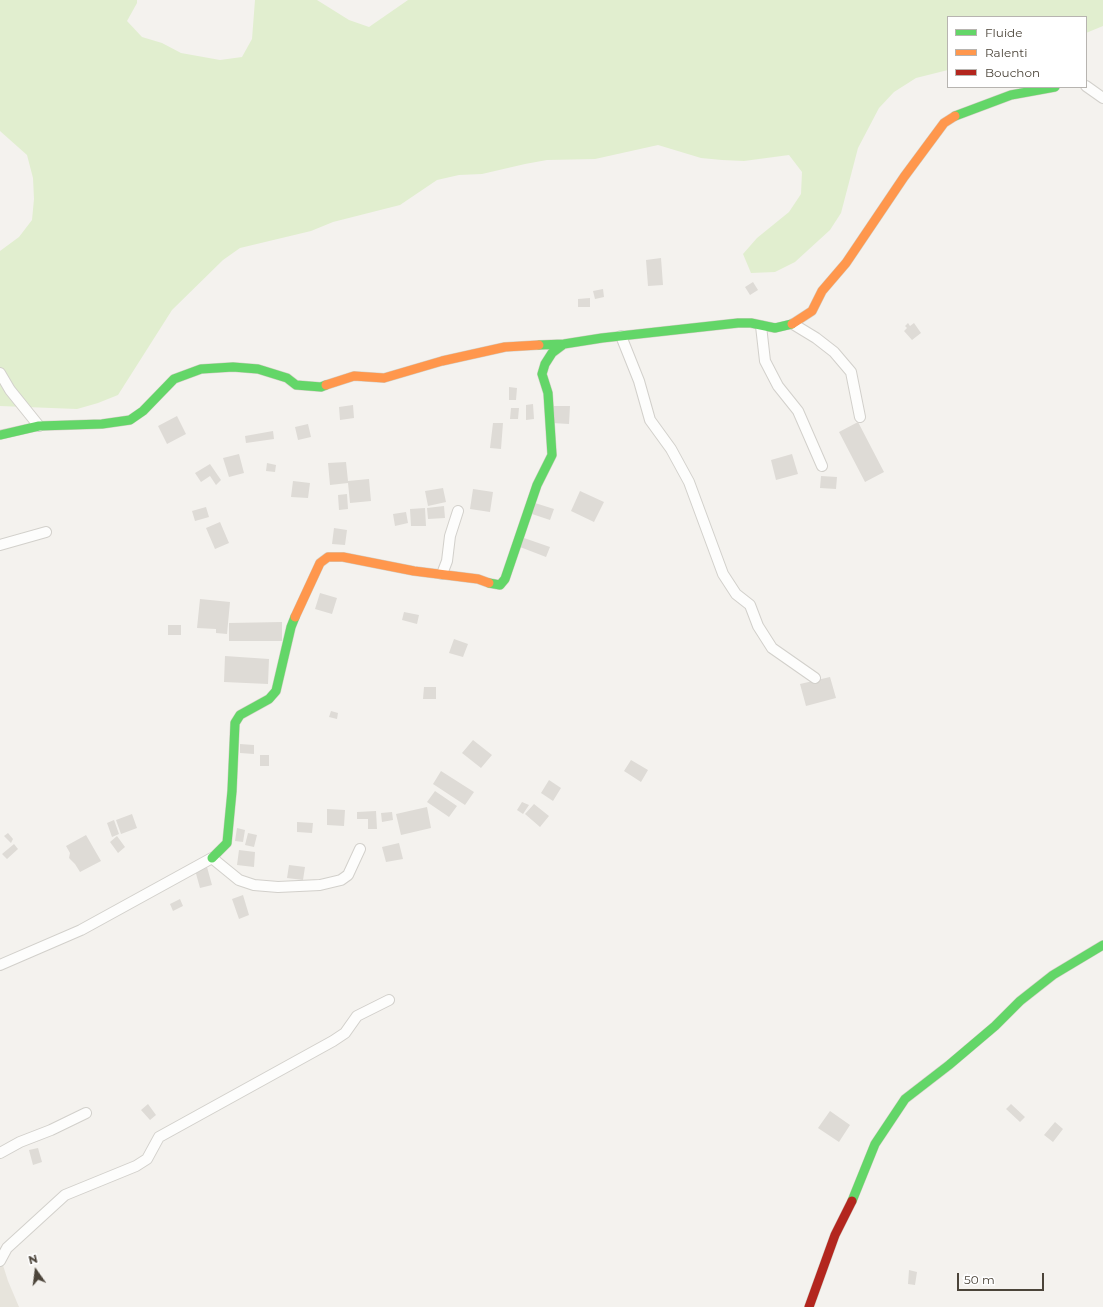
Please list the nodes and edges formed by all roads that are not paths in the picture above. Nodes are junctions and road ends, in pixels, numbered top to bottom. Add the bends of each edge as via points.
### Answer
1 (1087, 87) edge
2 (1049, 88) edge
3 (1103, 98) edge
4 (793, 324) junction
5 (761, 326) junction
6 (621, 336) junction
7 (564, 344) junction
8 (0, 373) edge
9 (860, 417) dead end
10 (39, 426) junction
11 (0, 435) edge
12 (822, 466) dead end
13 (458, 511) dead end
14 (46, 532) dead end
15 (0, 545) edge
16 (442, 574) junction
17 (815, 678) dead end
18 (360, 849) dead end
19 (212, 858) junction
20 (1103, 945) edge
21 (0, 965) edge
22 (389, 1000) dead end
23 (86, 1113) dead end
24 (0, 1153) edge
25 (0, 1261) edge
26 (809, 1307) edge

1 - 3 street
2 - 4 street via 1011,95 956,115 944,123 846,263 822,290 812,311
4 - 5 street via 775,328
4 - 9 street via 834,352 851,372
5 - 6 street via 738,323
5 - 12 street via 765,361 778,386 798,411
6 - 7 street
6 - 17 street via 639,381 650,420 671,449 689,482 723,574 736,594 750,605 758,626 772,648
7 - 10 street via 505,347 442,361 384,378 354,376 321,387 296,385 287,378 258,369 201,369 174,379 144,411 130,420 102,424
7 - 16 street via 552,353 542,374 548,393 552,454 537,485 505,579 500,585
8 - 10 street via 10,390
10 - 11 street
13 - 16 street
14 - 15 street
16 - 19 street via 343,558 328,557 320,564 291,627 276,691 269,699 240,715 235,723 232,792 226,843
18 - 19 street via 348,875 341,880 320,885 254,885 239,880
19 - 21 street via 81,930
20 - 26 street via 1053,974 1020,1001 996,1026 906,1099 875,1144 851,1204 835,1235
22 - 25 street via 357,1016 345,1033 333,1041 160,1137 147,1159 136,1166 65,1195 7,1248
23 - 24 street

